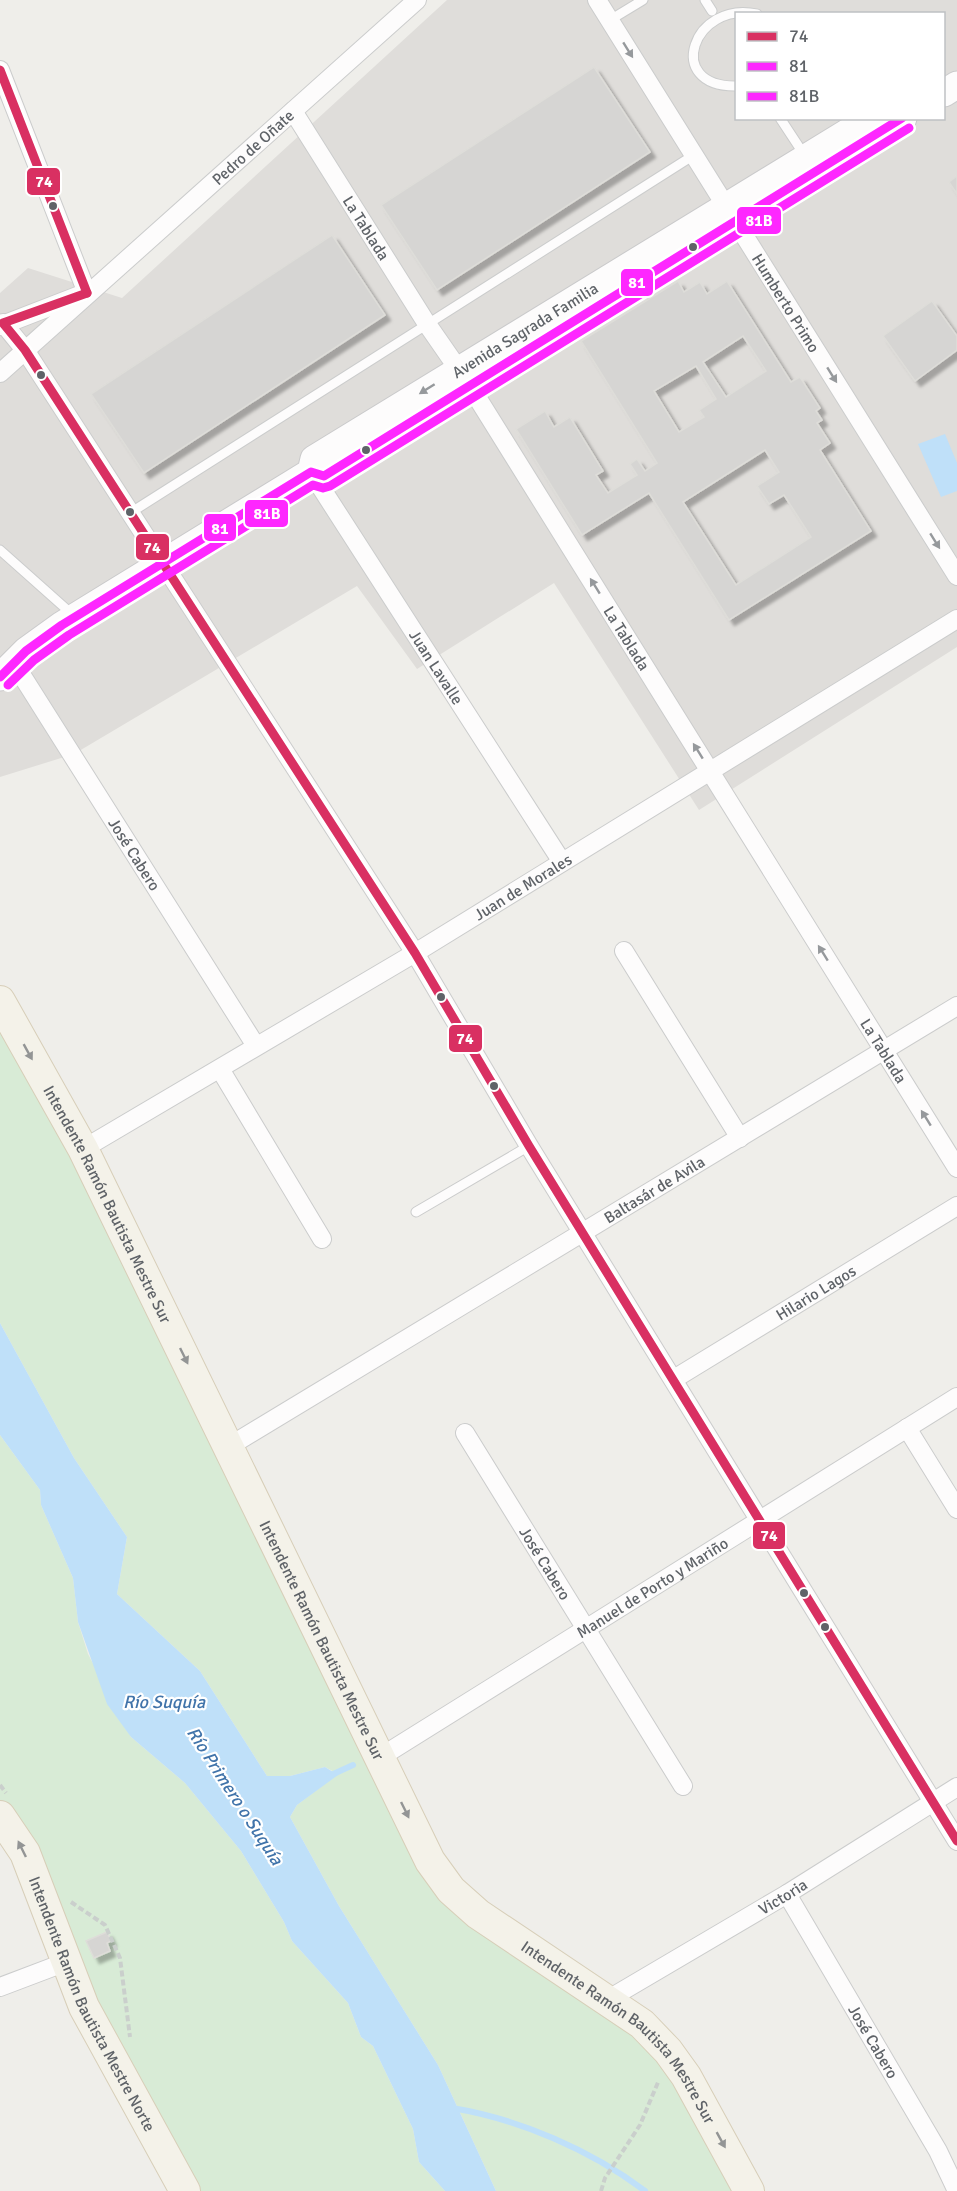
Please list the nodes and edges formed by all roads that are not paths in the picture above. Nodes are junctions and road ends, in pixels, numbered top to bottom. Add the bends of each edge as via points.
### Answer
1 (417, 0) edge
2 (597, 0) edge
3 (643, 0) edge
4 (705, 0) edge
5 (712, 11) junction
6 (752, 12) edge
7 (610, 20) junction
8 (1, 76) edge
9 (735, 86) edge
10 (293, 111) junction
11 (781, 120) edge
12 (869, 120) edge
13 (899, 120) edge
14 (694, 155) junction
15 (807, 158) junction
16 (732, 214) junction
17 (87, 292) junction
18 (2, 324) edge
19 (427, 324) junction
20 (25, 350) junction
21 (0, 373) edge
22 (464, 377) junction
23 (311, 472) junction
24 (130, 513) junction
25 (0, 550) edge
26 (162, 563) junction
27 (957, 576) edge
28 (75, 617) junction
29 (957, 620) edge
30 (7, 670) edge
31 (710, 772) junction
32 (562, 862) junction
33 (624, 951) dead end
34 (415, 953) junction
35 (0, 1001) edge
36 (957, 1006) edge
37 (256, 1046) junction
38 (883, 1050) junction
39 (220, 1069) junction
40 (740, 1138) junction
41 (529, 1146) junction
42 (83, 1149) junction
43 (957, 1168) edge
44 (957, 1206) edge
45 (416, 1212) dead end
46 (585, 1232) junction
47 (322, 1239) dead end
48 (674, 1379) junction
49 (957, 1397) edge
50 (907, 1428) junction
51 (465, 1433) dead end
52 (228, 1447) junction
53 (957, 1509) edge
54 (760, 1520) junction
55 (586, 1628) junction
56 (379, 1758) junction
57 (683, 1786) dead end
58 (957, 1787) edge
59 (933, 1802) junction
60 (6, 1808) edge
61 (957, 1841) edge
62 (787, 1894) junction
63 (66, 1962) junction
64 (0, 1986) edge
65 (607, 2000) junction
66 (954, 2189) edge
67 (185, 2191) edge
68 (749, 2191) edge

1 - 10 street, Pedro de Oñate
2 - 7 street, Humberto Primo
3 - 7 lane
4 - 5 lane
5 - 6 lane via 736,5
5 - 9 lane via 694,32 695,60 702,73 713,81
7 -> 14 street, Humberto Primo
8 - 17 street
10 - 17 street, Pedro de Oñate
10 - 19 street, La Tablada
11 - 15 lane
12 - 15 main road, Avenida Sagrada Familia
13 - 16 main road, Avenida Sagrada Familia
14 - 16 street, Humberto Primo
14 - 19 lane
15 - 16 main road, Avenida Sagrada Familia
16 - 22 main road, Avenida Sagrada Familia
16 -> 27 street, Humberto Primo
17 - 18 street, Pedro de Oñate
17 - 20 street, Pedro de Oñate
18 - 20 street
19 - 22 street, La Tablada
19 - 24 lane
20 - 21 street, Pedro de Oñate
20 - 24 street
22 - 23 main road, Avenida Sagrada Familia via 314,459
31 -> 22 street, La Tablada
23 - 26 main road, Avenida Sagrada Familia
23 - 32 street, Juan Lavalle
24 - 26 street
25 - 28 lane
26 - 28 main road, Avenida Sagrada Familia
26 - 34 street
28 - 30 main road, Avenida Sagrada Familia via 41,639
29 - 31 street, Juan de Morales
30 - 37 street, José Cabero
31 - 32 street, Juan de Morales
38 -> 31 street, La Tablada
32 - 34 street, Juan de Morales
33 - 40 street
34 - 37 street, Juan de Morales
34 - 41 street
35 -> 42 main road, Intendente Ramón Bautista Mestre Sur
36 - 38 street, Baltasár de Avila
37 - 39 street, Juan de Morales
38 - 40 street, Baltasár de Avila
43 -> 38 street, La Tablada
39 - 42 street, Juan de Morales
39 - 47 street
40 - 46 street, Baltasár de Avila
41 - 45 lane
41 - 46 street
42 -> 52 main road, Intendente Ramón Bautista Mestre Sur
44 - 48 street, Hilario Lagos
46 - 48 street
46 - 52 street, Baltasár de Avila
48 - 54 street
49 - 50 street, Manuel de Porto y Mariño
50 - 53 street
50 - 54 street, Manuel de Porto y Mariño
51 - 55 street, José Cabero
52 - 56 main road, Intendente Ramón Bautista Mestre Sur
54 - 55 street, Manuel de Porto y Mariño
54 - 59 street
55 - 56 street, Manuel de Porto y Mariño
55 - 57 street, José Cabero
56 -> 65 main road, Intendente Ramón Bautista Mestre Sur via 430,1861 452,1890 478,1914
58 - 59 street, Victoria
59 - 61 street
59 - 62 street, Victoria
63 -> 60 main road, Intendente Ramón Bautista Mestre Norte
62 - 65 street, Victoria
62 - 66 street, José Cabero via 938,2151
63 - 64 street
63 - 67 main road, Intendente Ramón Bautista Mestre Norte via 84,2007
65 -> 68 main road, Intendente Ramón Bautista Mestre Sur via 642,2024 668,2051 686,2076

